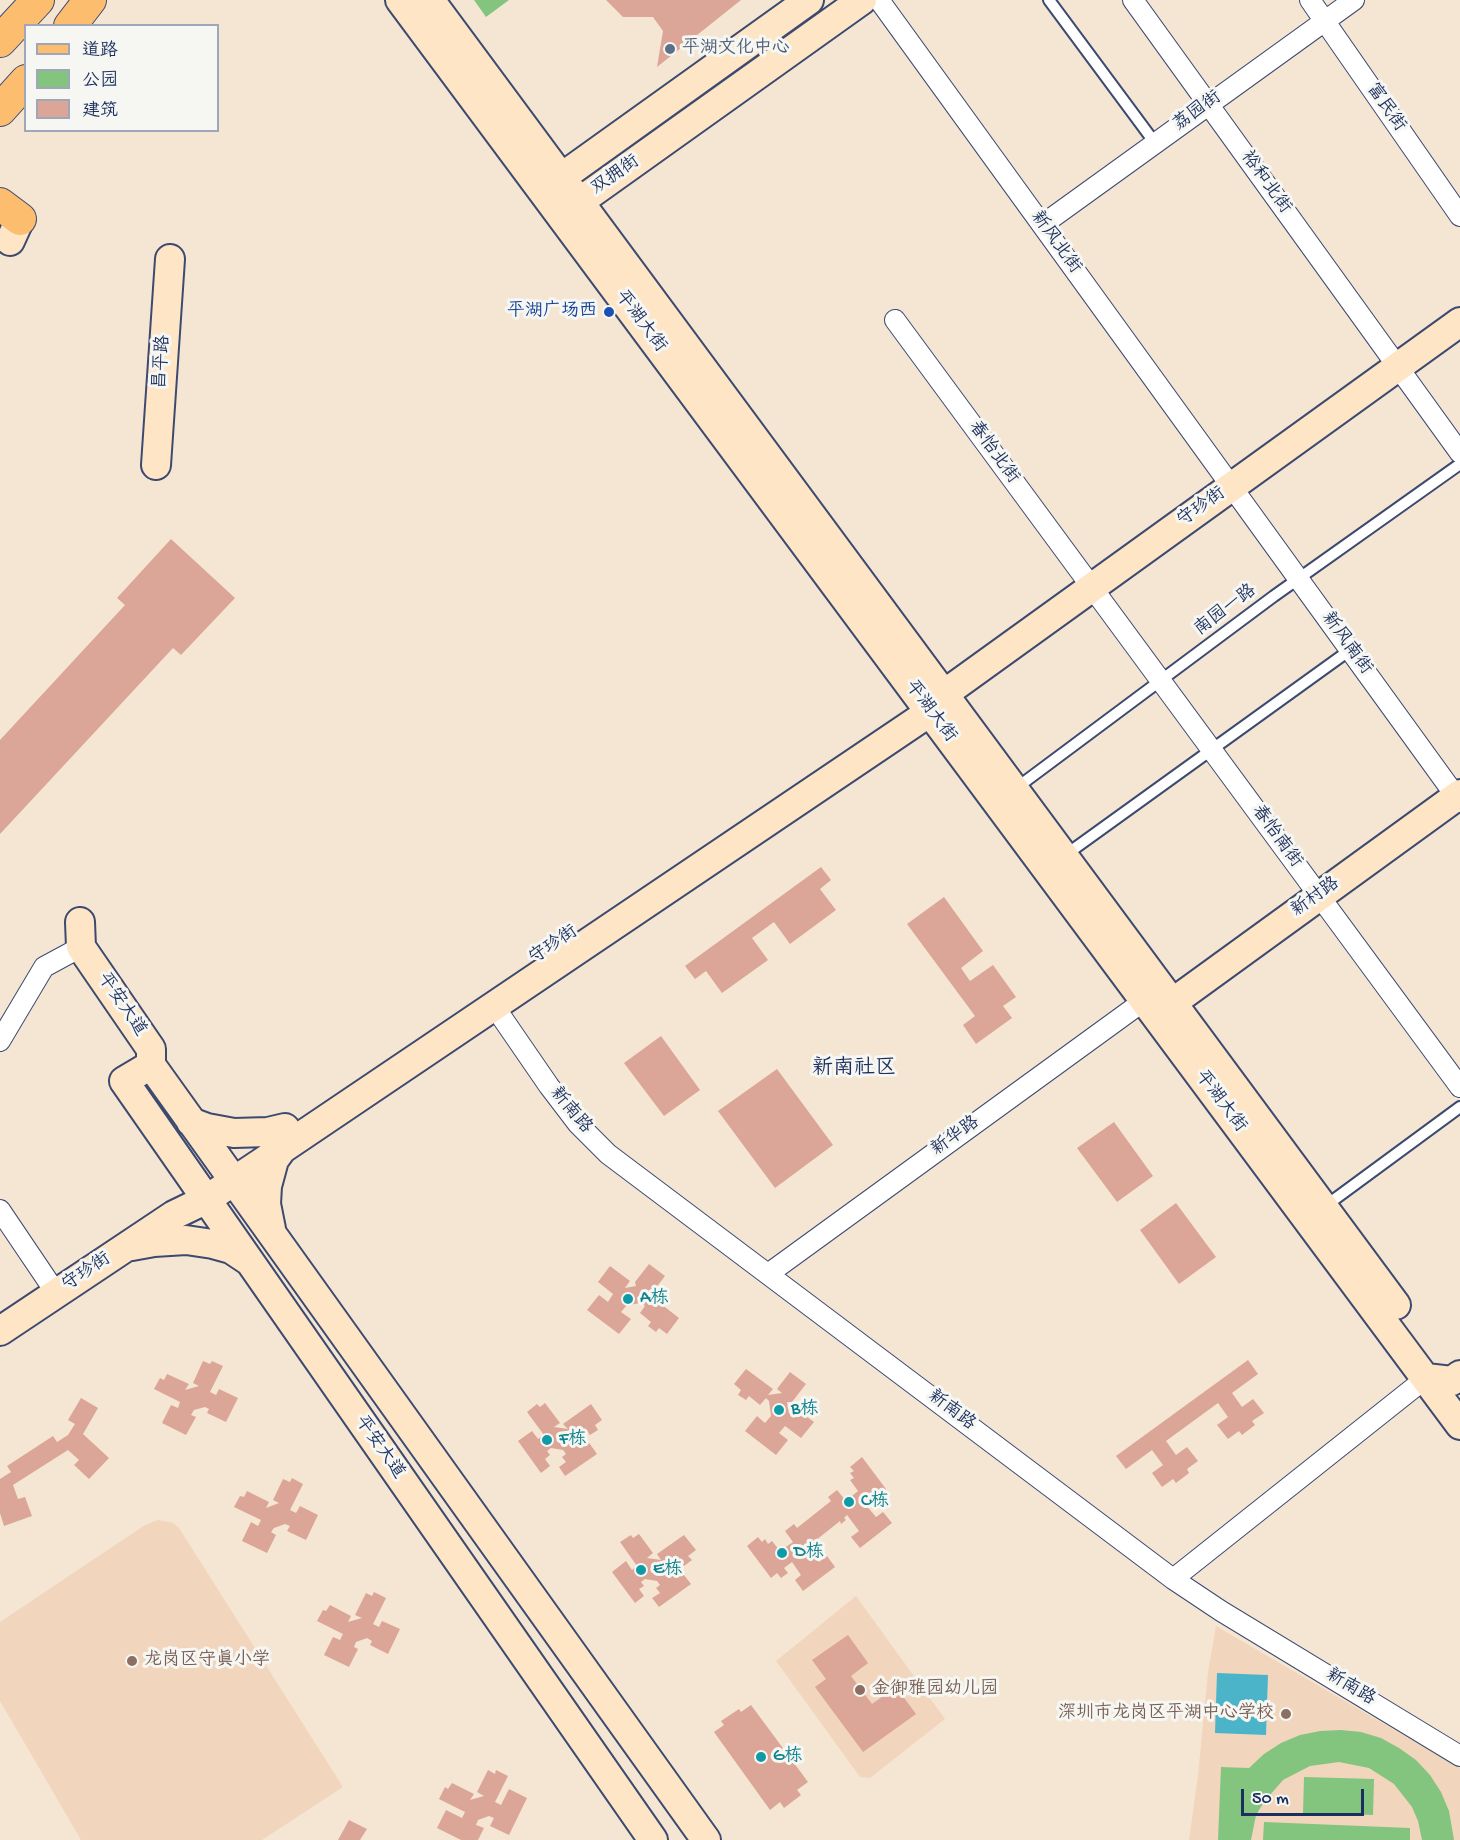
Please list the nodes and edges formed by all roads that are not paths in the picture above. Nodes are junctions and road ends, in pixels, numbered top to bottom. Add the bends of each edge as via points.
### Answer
1 (38, 0) edge
2 (90, 0) edge
3 (400, 0) edge
4 (430, 0) edge
5 (809, 0) edge
6 (862, 0) edge
7 (879, 0) edge
8 (1049, 0) edge
9 (1133, 0) edge
10 (1311, 0) edge
11 (1354, 0) edge
12 (1325, 21) junction
13 (72, 24) edge
14 (0, 41) edge
15 (24, 83) edge
16 (1209, 105) junction
17 (0, 110) edge
18 (1155, 143) junction
19 (552, 184) junction
20 (579, 202) junction
21 (1460, 216) edge
22 (1042, 225) junction
23 (170, 259) dead end
24 (895, 320) dead end
25 (1460, 322) edge
26 (1397, 367) junction
27 (1460, 453) edge
28 (1460, 464) edge
29 (156, 465) dead end
30 (1231, 486) junction
31 (1298, 579) junction
32 (1092, 587) junction
33 (1350, 650) junction
34 (1160, 681) junction
35 (931, 701) junction
36 (1211, 750) junction
37 (1014, 789) junction
38 (1459, 798) edge
39 (1064, 856) junction
40 (1319, 896) junction
41 (81, 935) joint
42 (1158, 1001) junction
43 (494, 1006) junction
44 (0, 1041) edge
45 (151, 1065) junction
46 (1460, 1087) edge
47 (1460, 1107) edge
48 (191, 1122) junction
49 (284, 1139) junction
50 (229, 1175) junction
51 (202, 1193) junction
52 (1324, 1208) junction
53 (0, 1210) edge
54 (272, 1234) junction
55 (124, 1248) junction
56 (249, 1261) junction
57 (768, 1274) junction
58 (56, 1293) junction
59 (0, 1331) edge
60 (1449, 1381) edge
61 (1460, 1425) edge
62 (1173, 1579) junction
63 (1460, 1756) edge
64 (653, 1840) edge
65 (706, 1840) edge

1 - 14 main road
2 - 13 main road
3 - 19 street, 平湖大街
4 - 19 street, 平湖大街
5 - 19 street, 双拥街
6 - 20 street, 双拥街
7 - 22 street, 新风北街
8 - 18 lane
9 - 16 street, 裕和北街
10 - 12 street, 富民街
11 - 12 street, 荔园街
12 - 16 street, 荔园街
12 - 21 street, 富民街
15 - 17 main road
16 - 18 street, 荔园街
16 - 26 street, 裕和北街
18 - 22 street, 荔园街
19 - 20 street, 平湖大街
19 - 35 street, 平湖大街
20 - 35 street, 平湖大街
22 - 30 street, 新风北街
23 - 29 street, 昌平路
24 - 32 street, 春怡北街
25 - 26 street, 守珍街
26 - 27 street, 裕和北街
26 - 30 street, 守珍街
28 - 31 lane, 南园一路
30 - 31 street, 新风南街
30 - 32 street, 守珍街
31 - 33 street, 新风南街
31 - 34 lane, 南园一路
32 - 34 street, 春怡南街
32 - 35 street, 守珍街
33 - 36 lane
33 - 38 street, 新风南街
34 - 36 street, 春怡南街
34 - 37 lane, 南园一路
35 - 37 street, 平湖大街
35 - 42 street, 平湖大街
35 - 43 street, 守珍街
35 - 49 street, 守珍街
36 - 39 lane
36 - 40 street, 春怡南街
37 - 39 street, 平湖大街
38 - 40 street, 新村路
39 - 42 street, 平湖大街
40 - 42 street, 新村路
40 - 46 street, 春怡南街
41 - 44 street via 44,967
41 - 45 street, 平安大道 via 151,1048
42 - 52 street, 平湖大街
42 - 57 street, 新华路
42 - 60 street, 平湖大街
43 - 49 street, 守珍街
43 - 57 street, 新南路 via 578,1124 608,1154
45 - 48 street, 平安大道
45 - 51 street, 平安大道 via 124,1081
47 - 52 lane
48 - 49 street via 234,1132 268,1132
48 - 50 street, 平安大道
49 - 50 street, 守珍街
49 - 54 street via 267,1186
50 - 51 street, 守珍街
50 - 54 street, 平安大道
51 - 55 street, 守珍街
51 - 56 street, 平安大道
52 - 60 street, 平湖大街
53 - 58 street
54 - 65 street, 平安大道
55 - 56 street via 186,1240 231,1249
55 - 58 street, 守珍街
56 - 64 street, 平安大道
57 - 62 street, 新南路
58 - 59 street, 守珍街
60 - 61 street, 平湖大街
60 - 62 street
62 - 63 street, 新南路

